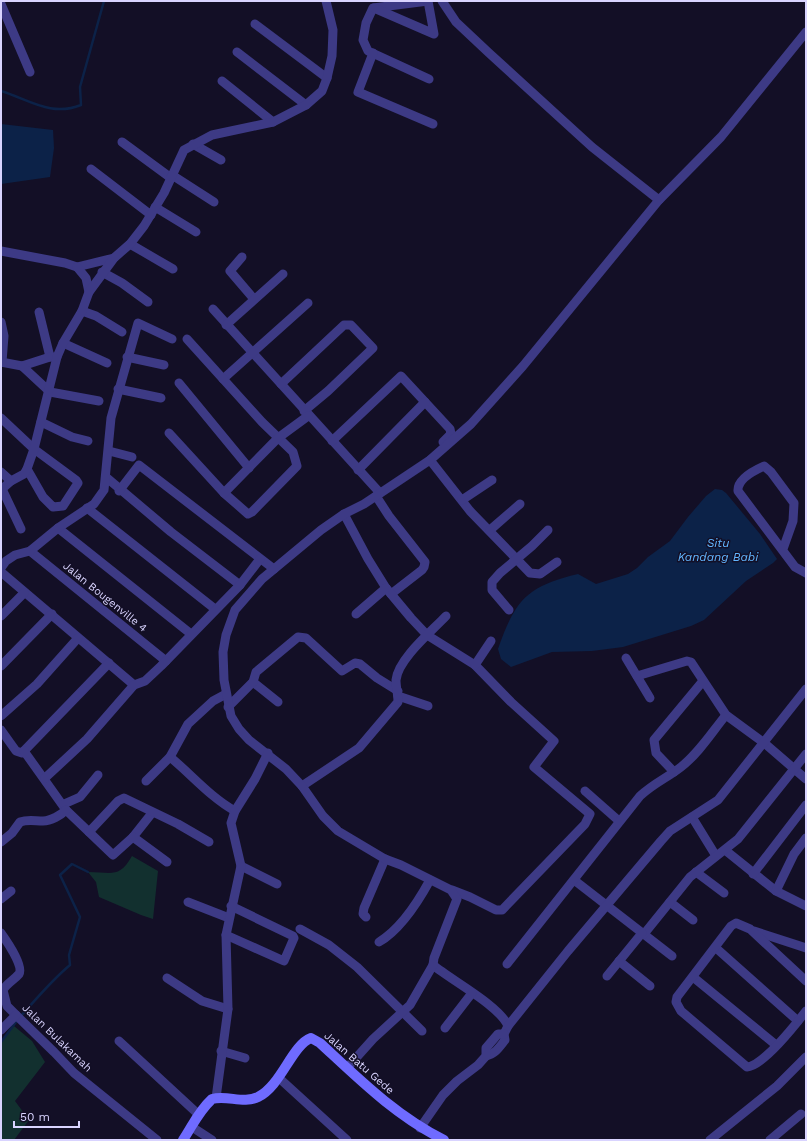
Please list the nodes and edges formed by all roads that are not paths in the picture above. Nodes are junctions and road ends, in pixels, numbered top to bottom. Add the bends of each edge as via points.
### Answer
1 (326, 1) edge
2 (428, 1) edge
3 (442, 1) edge
4 (1, 4) edge
5 (373, 8) junction
6 (255, 24) dead end
7 (806, 32) edge
8 (237, 52) dead end
9 (373, 53) junction
10 (30, 72) dead end
11 (327, 78) junction
12 (429, 78) dead end
13 (222, 81) dead end
14 (306, 105) junction
15 (273, 122) junction
16 (432, 124) dead end
17 (122, 142) dead end
18 (193, 144) junction
19 (221, 160) dead end
20 (91, 168) dead end
21 (171, 176) junction
22 (659, 200) junction
23 (214, 202) dead end
24 (153, 211) junction
25 (196, 232) dead end
26 (130, 244) junction
27 (1, 251) edge
28 (242, 257) dead end
29 (114, 258) junction
30 (76, 267) junction
31 (173, 269) dead end
32 (102, 272) junction
33 (283, 274) dead end
34 (89, 292) junction
35 (254, 299) junction
36 (148, 302) dead end
37 (308, 303) dead end
38 (213, 309) dead end
39 (82, 311) junction
40 (39, 312) dead end
41 (1, 322) edge
42 (226, 325) junction
43 (122, 332) dead end
44 (172, 339) dead end
45 (187, 339) dead end
46 (63, 343) junction
47 (252, 352) junction
48 (54, 357) junction
49 (127, 357) junction
50 (1, 362) edge
51 (108, 363) dead end
52 (164, 365) dead end
53 (22, 366) junction
54 (223, 379) junction
55 (179, 383) dead end
56 (281, 384) junction
57 (118, 389) junction
58 (50, 392) junction
59 (161, 398) dead end
60 (99, 401) dead end
61 (425, 402) junction
62 (306, 413) junction
63 (1, 418) edge
64 (41, 422) junction
65 (169, 433) dead end
66 (278, 438) junction
67 (88, 441) dead end
68 (332, 441) junction
69 (34, 449) junction
70 (109, 451) junction
71 (132, 457) dead end
72 (430, 460) junction
73 (249, 468) junction
74 (27, 470) junction
75 (358, 470) junction
76 (1, 472) edge
77 (107, 478) junction
78 (492, 480) dead end
79 (10, 481) junction
80 (1, 490) edge
81 (119, 491) junction
82 (224, 493) junction
83 (378, 493) junction
84 (462, 500) junction
85 (520, 504) dead end
86 (87, 508) junction
87 (344, 514) junction
88 (58, 528) junction
89 (21, 529) dead end
90 (490, 530) junction
91 (548, 530) dead end
92 (783, 549) junction
93 (30, 551) junction
94 (518, 558) junction
95 (260, 559) junction
96 (557, 562) dead end
97 (1, 568) edge
98 (274, 569) junction
99 (1, 572) edge
100 (806, 573) edge
101 (240, 585) junction
102 (389, 591) junction
103 (24, 593) junction
104 (215, 609) junction
105 (509, 610) dead end
106 (52, 614) junction
107 (356, 614) dead end
108 (1, 616) edge
109 (446, 616) dead end
110 (191, 634) junction
111 (427, 635) junction
112 (78, 638) junction
113 (491, 641) dead end
114 (626, 658) dead end
115 (166, 661) junction
116 (109, 663) junction
117 (475, 665) junction
118 (1, 666) edge
119 (637, 676) junction
120 (253, 682) junction
121 (703, 682) junction
122 (134, 685) junction
123 (806, 689) edge
124 (398, 693) junction
125 (226, 694) junction
126 (650, 698) dead end
127 (278, 702) dead end
128 (428, 706) dead end
129 (228, 707) junction
130 (726, 715) junction
131 (1, 716) edge
132 (1, 730) edge
133 (763, 742) junction
134 (24, 751) junction
135 (268, 753) junction
136 (806, 754) edge
137 (170, 758) junction
138 (794, 769) junction
139 (674, 772) junction
140 (98, 775) dead end
141 (45, 778) junction
142 (806, 779) edge
143 (146, 781) dead end
144 (302, 786) junction
145 (585, 791) dead end
146 (806, 805) edge
147 (65, 807) junction
148 (235, 811) junction
149 (152, 813) junction
150 (692, 817) junction
151 (619, 821) junction
152 (89, 832) junction
153 (133, 836) junction
154 (806, 838) edge
155 (1, 842) edge
156 (209, 842) dead end
157 (724, 850) junction
158 (716, 856) junction
159 (385, 859) junction
160 (167, 862) dead end
161 (241, 866) junction
162 (696, 872) junction
163 (753, 874) junction
164 (430, 880) junction
165 (574, 880) junction
166 (277, 884) dead end
167 (451, 890) junction
168 (11, 891) dead end
169 (776, 891) junction
170 (724, 893) dead end
171 (1, 899) edge
172 (188, 902) dead end
173 (670, 902) junction
174 (231, 906) junction
175 (607, 906) junction
176 (806, 906) edge
177 (366, 917) dead end
178 (229, 918) junction
179 (693, 920) dead end
180 (300, 929) dead end
181 (750, 930) junction
182 (1, 933) edge
183 (643, 933) junction
184 (226, 935) junction
185 (379, 942) dead end
186 (4, 945) edge
187 (716, 948) junction
188 (806, 948) edge
189 (672, 956) dead end
190 (619, 961) junction
191 (507, 964) dead end
192 (433, 965) junction
193 (607, 976) dead end
194 (693, 977) junction
195 (167, 978) dead end
196 (806, 981) edge
197 (650, 986) dead end
198 (472, 993) junction
199 (228, 1009) junction
200 (806, 1011) edge
201 (402, 1013) junction
202 (16, 1016) junction
203 (798, 1022) junction
204 (445, 1028) dead end
205 (1, 1030) edge
206 (506, 1030) junction
207 (422, 1031) dead end
208 (119, 1041) dead end
209 (776, 1045) junction
210 (221, 1051) junction
211 (806, 1057) edge
212 (245, 1058) dead end
213 (347, 1068) junction
214 (279, 1078) junction
215 (216, 1098) junction
216 (198, 1114) junction
217 (801, 1114) dead end
218 (192, 1127) junction
219 (420, 1128) junction
220 (157, 1140) edge
221 (183, 1140) edge
222 (212, 1140) edge
223 (347, 1140) edge
224 (444, 1140) edge
225 (710, 1140) edge
226 (770, 1140) edge

1 - 11 street via 333,30 332,56
2 - 5 street
2 - 5 street via 434,34
3 - 22 street via 456,22 489,53 592,147
4 - 10 street
5 - 9 street via 366,23 363,40 368,51
6 - 11 street
7 - 22 street via 720,136
8 - 14 street
9 - 12 street
9 - 16 street via 358,92
11 - 14 street via 322,91
13 - 15 street
14 - 15 street
15 - 18 street via 212,135
17 - 21 street
18 - 19 street
18 - 21 street via 181,154
20 - 24 street
21 - 23 street
21 - 24 street
22 - 72 street via 496,399
24 - 25 street
24 - 26 street
26 - 29 street
26 - 31 street
27 - 30 street via 65,262
28 - 35 street via 230,271
29 - 30 street
29 - 32 street
30 - 34 street via 86,278
32 - 34 street
32 - 36 street
33 - 35 street
34 - 39 street
35 - 42 street
37 - 47 street
38 - 42 street
39 - 43 street via 96,316
39 - 46 street
40 - 48 street
41 - 50 street via 4,336
42 - 47 street
44 - 49 street via 138,323
45 - 54 street
46 - 48 street
46 - 51 street
47 - 54 street
47 - 56 street
48 - 53 street
48 - 58 street
49 - 52 street
49 - 57 street
50 - 53 street
53 - 58 street
54 - 66 street
55 - 73 street
56 - 62 street
56 - 62 street via 346,324 351,325 373,348
57 - 59 street
57 - 70 street via 111,418
58 - 60 street
58 - 64 street
61 - 68 street via 400,376
61 - 75 street
61 - 83 street via 451,434
62 - 66 street
62 - 68 street
63 - 69 street
64 - 67 street via 72,437
64 - 69 street
65 - 82 street
66 - 73 street
66 - 82 street via 294,454 297,466 292,472 250,513 246,513
68 - 75 street
69 - 74 street
69 - 74 street via 76,480 77,488 63,506 53,507 43,498
70 - 71 street
70 - 77 street
72 - 83 street
72 - 84 street
73 - 82 street
74 - 79 street
75 - 83 street
76 - 79 street
77 - 81 street
77 - 86 street via 100,497
78 - 84 street
79 - 80 street
80 - 89 street
81 - 95 street via 139,465
81 - 101 street
83 - 87 street
83 - 102 street via 389,516 425,562 422,570
84 - 90 street
85 - 90 street
86 - 88 street
86 - 104 street
87 - 98 street
87 - 102 street
88 - 93 street
88 - 110 street
90 - 94 street
91 - 94 street
92 - 92 street via 793,521 794,503 764,466 743,480 738,491
92 - 100 street via 795,567
93 - 97 street via 15,555
93 - 115 street, Jalan Bougenville 4
94 - 96 street via 530,573 534,574 540,574
94 - 105 street via 495,578 491,586 494,594
95 - 98 street
95 - 101 street
98 - 125 street via 235,610 228,628 223,652
99 - 103 street
101 - 104 street
102 - 107 street
102 - 111 street
103 - 106 street
103 - 108 street
104 - 110 street
106 - 112 street
106 - 118 street
109 - 111 street
110 - 115 street
111 - 117 street
111 - 124 street via 403,664 396,679
112 - 116 street
112 - 131 street via 37,684
113 - 117 street
114 - 119 street
115 - 122 street via 145,681
116 - 122 street
116 - 134 street
117 - 167 street via 505,697 554,741 534,767 585,808 590,817 502,910 496,910 470,896
119 - 121 street via 688,660 692,662
119 - 126 street
120 - 124 street via 256,672 302,636 342,671 355,663 360,664
120 - 127 street
120 - 129 street
121 - 130 street
121 - 139 street via 654,740 656,752
122 - 141 street via 87,739
123 - 133 street
124 - 128 street
124 - 144 street via 395,706 359,748
125 - 129 street
125 - 137 street via 213,701 188,724
129 - 135 street via 234,722 244,735
130 - 133 street
130 - 139 street via 689,760
132 - 134 street via 16,752 19,754
133 - 138 street
133 - 150 street via 718,800
134 - 141 street
135 - 144 street
135 - 148 street
136 - 138 street
137 - 143 street
137 - 148 street via 217,800
138 - 142 street
138 - 157 street via 738,839
139 - 151 street via 651,786
140 - 147 street via 80,797
141 - 147 street
144 - 159 street via 331,824
145 - 151 street
146 - 163 street
147 - 152 street
147 - 155 street via 60,816 45,821 20,822 12,834
148 - 161 street via 231,823
149 - 152 street via 124,798 118,801
149 - 153 street
149 - 156 street
150 - 158 street
150 - 175 street via 670,831
151 - 165 street
152 - 153 street via 112,855
153 - 160 street
154 - 169 street via 794,854
157 - 158 street
157 - 163 street
158 - 162 street
159 - 164 street
159 - 177 street via 364,908 363,914
161 - 166 street
161 - 174 street
162 - 170 street
162 - 173 street
163 - 169 street
164 - 167 street
164 - 185 street via 410,911 396,928
165 - 175 street
165 - 191 street
167 - 192 street via 456,897 456,904
168 - 171 street
169 - 176 street
172 - 178 street
173 - 179 street
173 - 183 street
174 - 178 street
174 - 184 street via 294,938 284,961
175 - 183 street
175 - 206 street
178 - 184 street
180 - 201 street via 329,945 357,967
181 - 187 street via 740,924 734,924
181 - 188 street
181 - 196 street
182 - 186 street, Jalan Bulakamah
183 - 189 street
183 - 190 street
184 - 199 street
186 - 202 street, Jalan Bulakamah via 18,963 20,971 2,993 7,1006
187 - 194 street
187 - 203 street
190 - 193 street
190 - 197 street
192 - 198 street
192 - 201 street via 416,997
194 - 209 street
194 - 209 street via 677,997 677,1006 745,1066 755,1065
195 - 199 street via 202,1001
198 - 204 street
198 - 206 street via 498,1014
199 - 210 street
200 - 203 street
201 - 207 street
201 - 213 street
202 - 205 street
202 - 220 street, Jalan Bulakamah via 74,1073
203 - 209 street
206 - 219 street via 505,1040 494,1054 486,1056 443,1095
208 - 216 street
210 - 212 street
210 - 215 street
211 - 225 street via 777,1086
213 - 214 street, Jalan Batu Gede via 311,1038 303,1044
213 - 219 street, Jalan Batu Gede via 383,1101
214 - 215 street, Jalan Batu Gede via 262,1095 250,1100
214 - 223 street
215 - 216 street
216 - 218 street
217 - 226 street
218 - 221 street
218 - 222 street
219 - 224 street, Jalan Batu Gede

